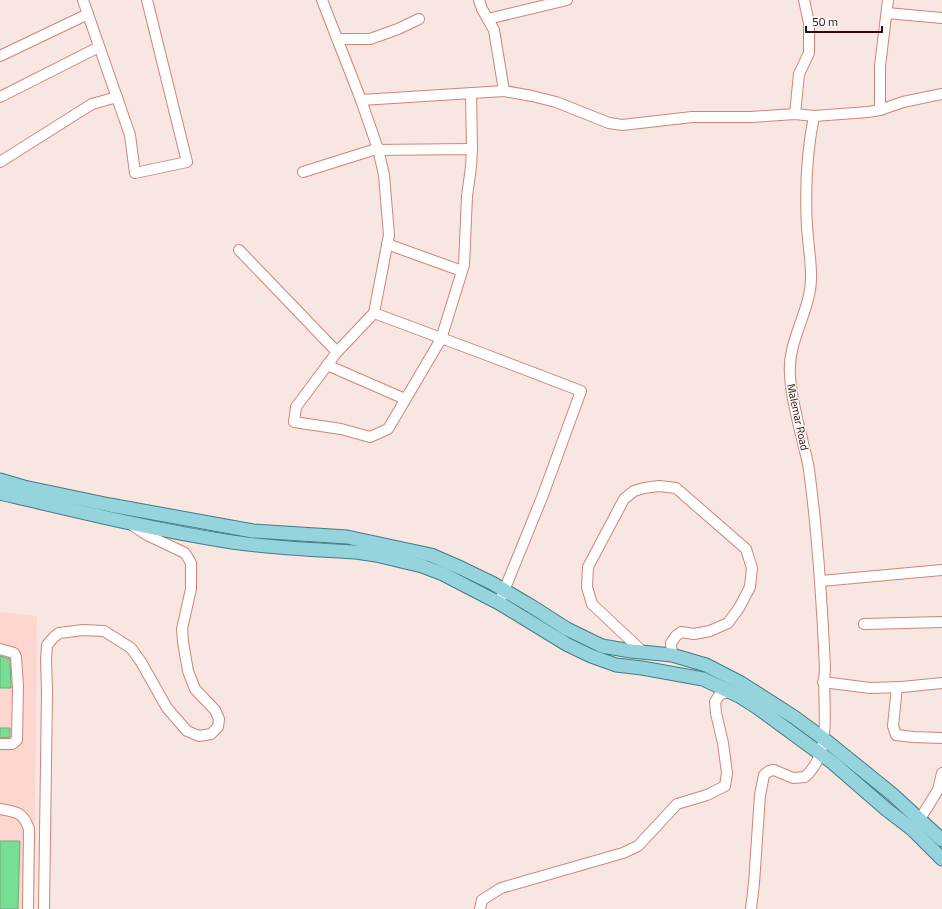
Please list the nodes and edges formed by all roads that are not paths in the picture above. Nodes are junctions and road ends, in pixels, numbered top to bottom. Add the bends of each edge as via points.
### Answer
1 (83, 0) edge
2 (146, 0) edge
3 (322, 0) edge
4 (479, 0) edge
5 (567, 0) edge
6 (804, 0) edge
7 (888, 0) edge
8 (887, 13) junction
9 (88, 14) junction
10 (942, 18) edge
11 (419, 19) dead end
12 (488, 19) junction
13 (337, 39) junction
14 (99, 47) junction
15 (0, 56) edge
16 (504, 91) junction
17 (471, 93) junction
18 (942, 94) edge
19 (0, 97) edge
20 (117, 97) junction
21 (361, 100) junction
22 (880, 110) junction
23 (795, 114) junction
24 (814, 116) junction
25 (378, 149) junction
26 (472, 149) junction
27 (0, 162) edge
28 (303, 172) dead end
29 (388, 244) junction
30 (239, 250) dead end
31 (462, 271) junction
32 (374, 313) junction
33 (441, 338) junction
34 (337, 352) junction
35 (327, 366) junction
36 (405, 399) junction
37 (0, 480) edge
38 (0, 493) edge
39 (185, 519) junction
40 (130, 524) junction
41 (181, 534) junction
42 (942, 570) edge
43 (821, 581) junction
44 (504, 590) junction
45 (499, 603) junction
46 (942, 622) edge
47 (864, 624) dead end
48 (0, 650) edge
49 (643, 652) junction
50 (672, 655) junction
51 (823, 682) junction
52 (942, 683) edge
53 (897, 687) junction
54 (730, 692) junction
55 (942, 738) edge
56 (824, 739) junction
57 (0, 744) edge
58 (820, 754) junction
59 (942, 773) edge
60 (0, 810) edge
61 (920, 819) junction
62 (942, 840) edge
63 (942, 859) edge
64 (28, 909) edge
65 (44, 909) edge
66 (480, 909) edge
67 (751, 909) edge

1 - 9 street
2 - 20 street via 187,162 135,172 130,135
3 - 13 street
4 - 12 street
5 - 12 street
6 - 23 street via 809,23 809,53 799,74
7 - 8 street
8 - 10 street
8 - 22 street via 880,66
9 - 14 street
9 - 15 street
11 - 13 street via 370,39
12 - 16 street via 494,30
13 - 21 street
14 - 19 street
14 - 20 street
16 - 17 street
16 - 23 street via 550,100 622,126 692,117
17 - 21 street
17 - 26 street
18 - 22 street
20 - 27 street via 92,104
21 - 25 street
22 - 24 street
23 - 24 street
24 - 43 street, Malemar Road via 808,158 807,226 811,290 793,342 790,374 794,407 809,468
25 - 26 street
25 - 28 street
25 - 29 street via 384,175
26 - 31 street
29 - 31 street
29 - 32 street
30 - 34 street
31 - 33 street
32 - 33 street
32 - 34 street
33 - 36 street
33 - 44 street via 581,391 543,495
34 - 35 street
35 - 36 street
35 - 36 street via 296,407 294,422 341,429 370,437 388,429
37 - 39 main road
38 - 40 main road
39 - 41 main road
39 - 44 main road via 253,531 347,537 391,546 431,556
40 - 41 main road
40 - 65 street via 185,553 191,563 191,589 182,629 183,642 188,671 195,689 215,710 219,719 218,727 211,734 199,736 186,731 167,708 131,648 104,631 82,630 59,633 54,637 47,645 46,660
41 - 45 main road via 233,542 376,555 443,574
42 - 43 street
43 - 51 street, Malemar Road
44 - 45 street
44 - 49 main road via 567,629 602,646
45 - 54 main road via 591,656 616,665 703,679
46 - 47 street
48 - 57 street via 12,652 16,657 18,713 17,740 12,744
49 - 50 main road
49 - 50 street via 592,604 587,588 588,567 624,499 634,491 644,488 671,487 676,488 746,549 752,568 750,587 728,623 694,634 682,632 671,643
50 - 56 main road via 706,666 741,683
51 - 53 street via 870,688
51 - 56 street, Malemar Road
52 - 53 street
53 - 55 street via 893,726 896,735
54 - 58 main road via 758,708
54 - 66 street via 720,694 715,702 726,766 725,786 707,795 677,804 638,846 623,853 501,888 482,900
56 - 58 street, Malemar Road
56 - 61 main road
58 - 63 main road via 912,829
58 - 67 street, Malemar Road via 805,777 793,778 774,770 764,775 760,795
59 - 61 street via 938,790
60 - 64 street via 19,812 26,819 29,829
61 - 62 main road

